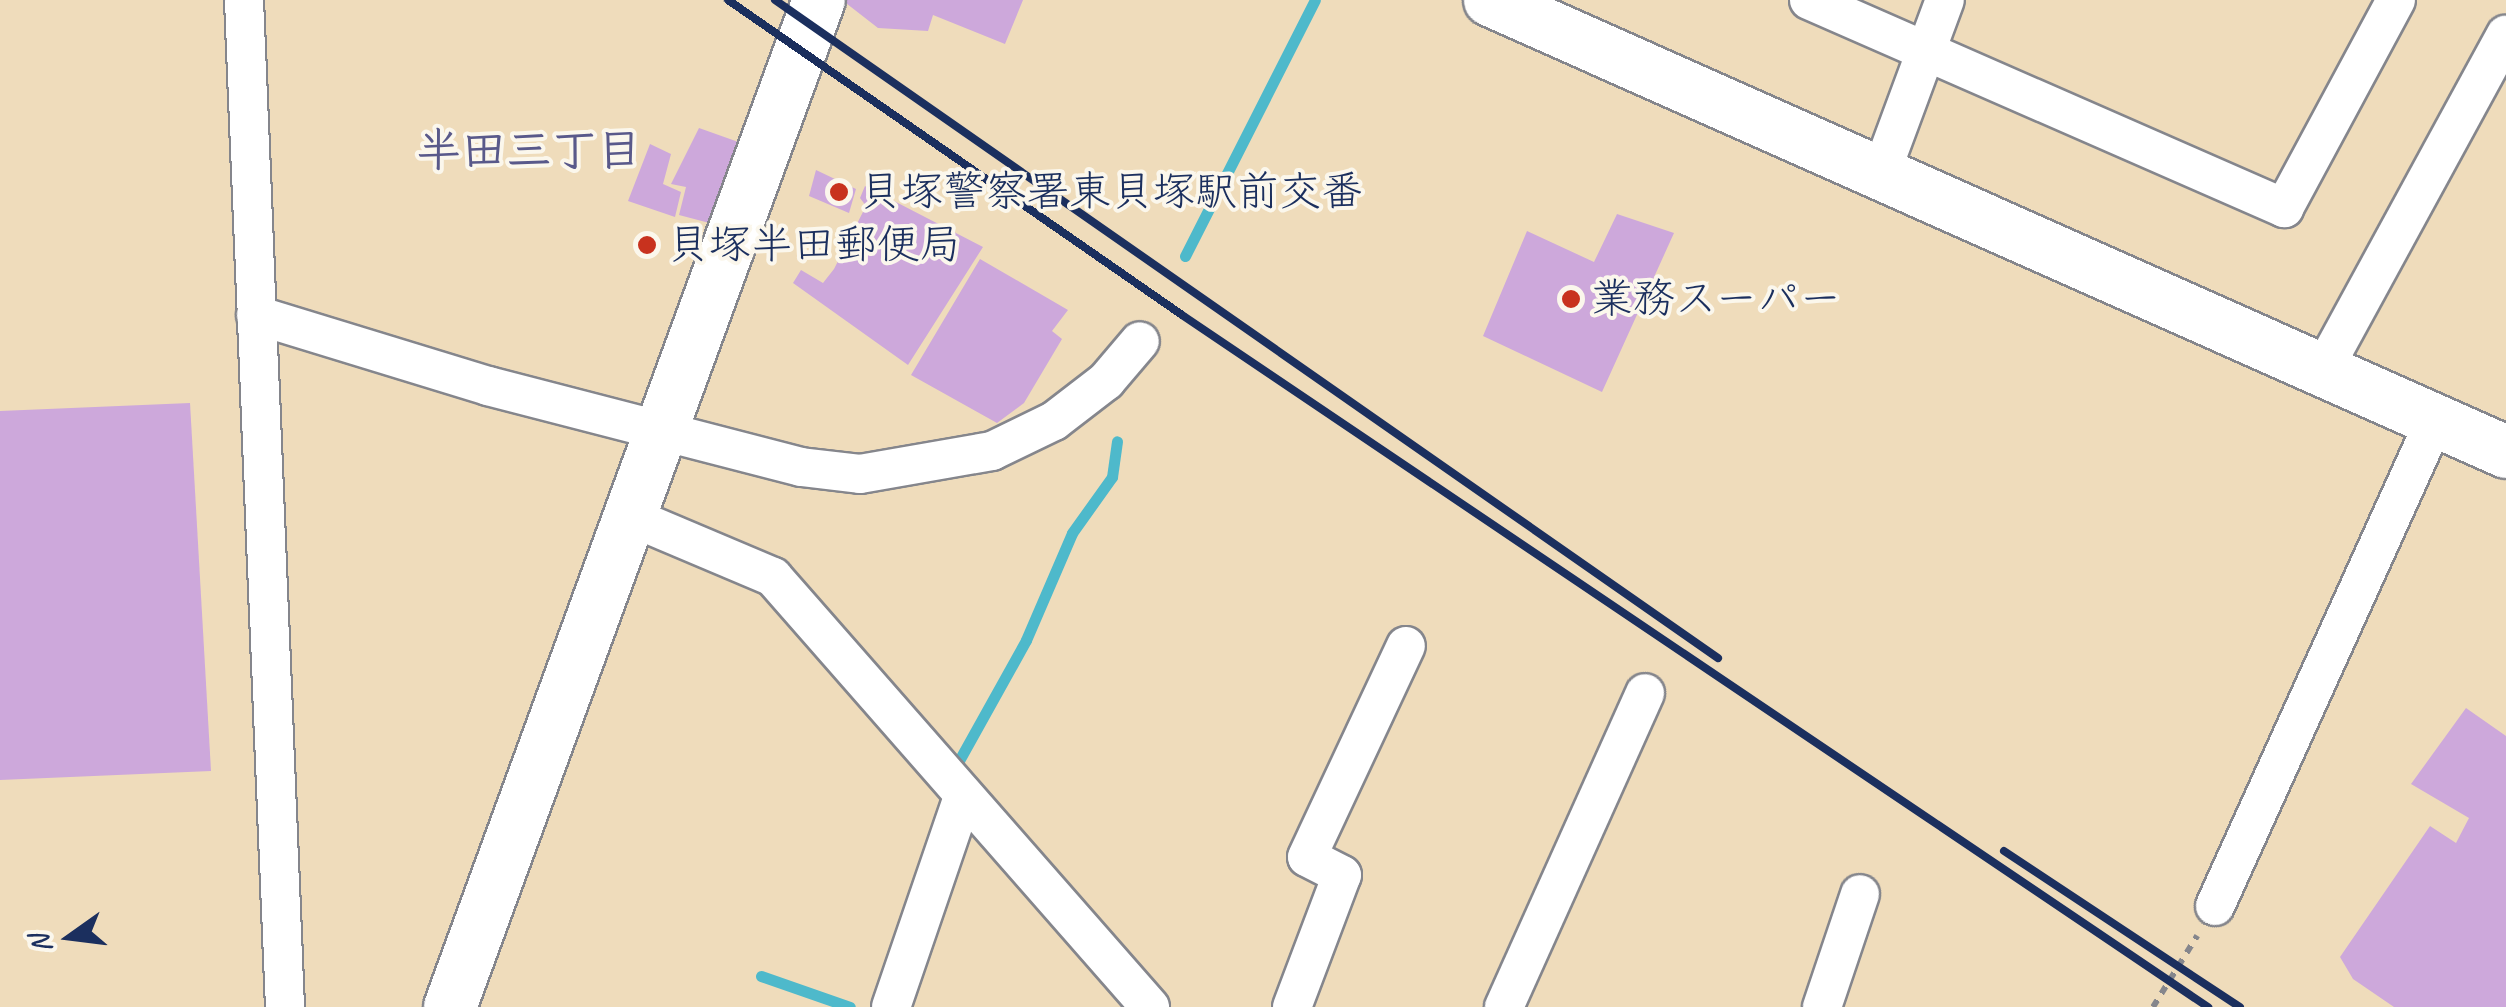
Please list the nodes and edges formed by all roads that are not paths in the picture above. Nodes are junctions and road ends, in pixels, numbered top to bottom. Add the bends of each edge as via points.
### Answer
1 (244, 0) edge
2 (819, 0) edge
3 (1809, 0) edge
4 (1946, 0) edge
5 (2396, 0) edge
6 (1503, 2) edge
7 (2506, 35) edge
8 (1928, 50) junction
9 (1882, 170) junction
10 (256, 315) junction
11 (1140, 341) dead end
12 (2323, 370) junction
13 (2435, 420) junction
14 (664, 430) junction
15 (2506, 452) edge
16 (631, 517) junction
17 (1406, 646) dead end
18 (1645, 693) dead end
19 (962, 800) junction
20 (1860, 894) dead end
21 (2214, 906) road end
22 (285, 1007) edge
23 (450, 1007) edge
24 (891, 1007) edge
25 (1150, 1007) edge
26 (1292, 1007) edge
27 (1504, 1007) edge
28 (1822, 1007) edge

1 - 10 street
2 - 14 street
3 - 8 street
4 - 8 street
5 - 8 street via 2284,208
6 - 9 street
7 - 12 street
8 - 9 street
9 - 12 street
10 - 14 street via 488,386
10 - 22 street
11 - 14 street via 1106,381 1054,421 992,451 938,465 860,474 801,467
12 - 13 street
13 - 15 street
13 - 21 street
14 - 16 street
16 - 19 street via 772,576
16 - 23 street
17 - 26 street via 1307,857 1342,875
18 - 27 street
19 - 24 street
19 - 25 street
20 - 28 street

